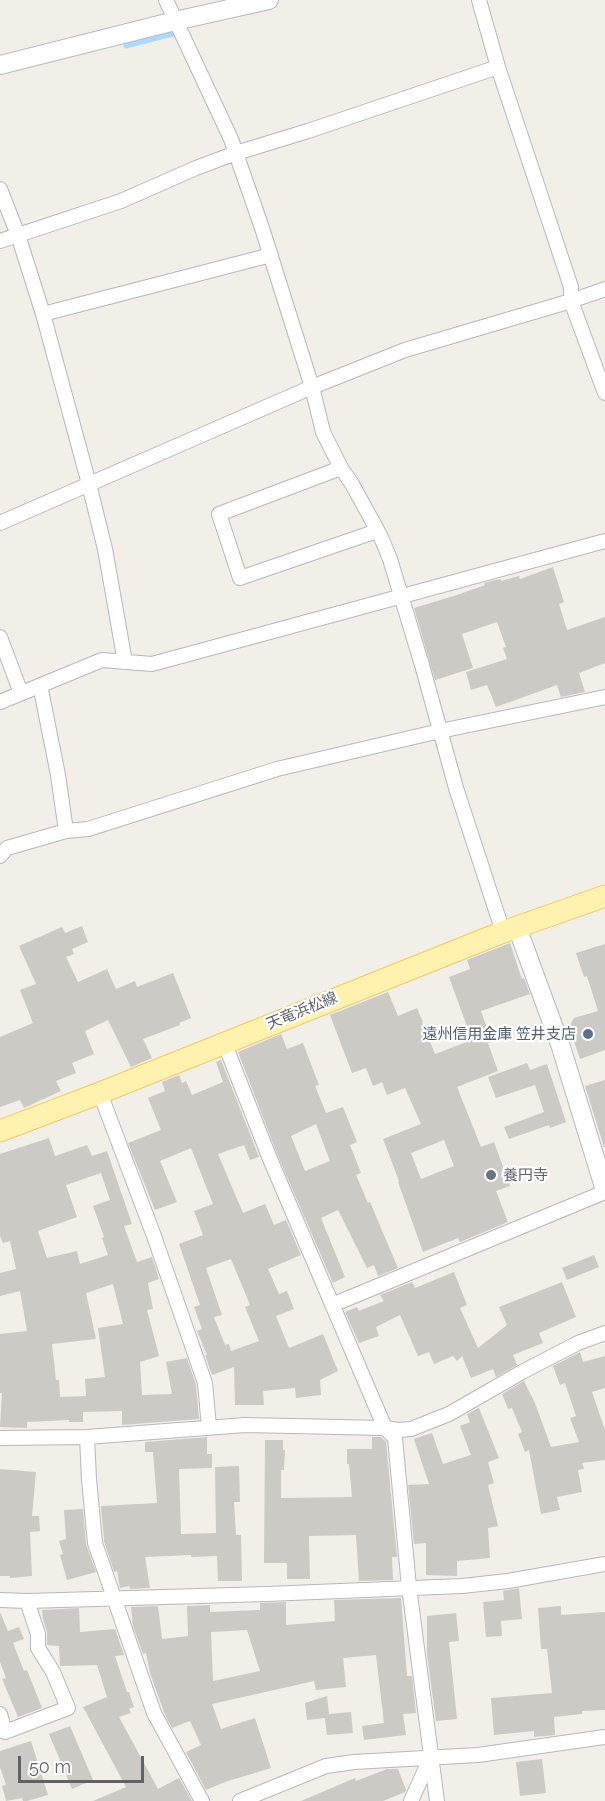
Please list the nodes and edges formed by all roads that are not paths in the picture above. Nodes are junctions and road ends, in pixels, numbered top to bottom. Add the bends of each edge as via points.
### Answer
1 (166, 0) edge
2 (269, 0) edge
3 (478, 0) edge
4 (175, 21) junction
5 (0, 65) edge
6 (498, 67) junction
7 (236, 153) junction
8 (0, 189) edge
9 (18, 235) junction
10 (0, 241) edge
11 (270, 255) junction
12 (605, 289) edge
13 (571, 301) junction
14 (43, 314) junction
15 (312, 387) junction
16 (605, 393) edge
17 (341, 468) junction
18 (89, 484) junction
19 (0, 523) edge
20 (377, 531) junction
21 (605, 542) edge
22 (402, 596) junction
23 (0, 637) edge
24 (125, 662) junction
25 (40, 684) junction
26 (21, 693) junction
27 (605, 697) edge
28 (0, 702) edge
29 (440, 731) junction
30 (66, 831) junction
31 (0, 856) edge
32 (605, 896) edge
33 (510, 929) junction
34 (224, 1042) junction
35 (100, 1093) junction
36 (0, 1131) edge
37 (605, 1191) edge
38 (332, 1305) junction
39 (605, 1333) edge
40 (209, 1427) junction
41 (385, 1428) junction
42 (87, 1437) junction
43 (0, 1438) edge
44 (605, 1564) edge
45 (409, 1587) junction
46 (114, 1598) junction
47 (0, 1600) edge
48 (27, 1601) junction
49 (0, 1714) edge
50 (605, 1737) edge
51 (431, 1758) junction
52 (202, 1801) edge
53 (240, 1801) edge
54 (411, 1801) edge
55 (437, 1801) edge

1 - 4 street
2 - 4 street
3 - 6 street
4 - 5 street
4 - 7 street
6 - 7 street
6 - 13 street via 571,287
7 - 9 street via 121,201
7 - 11 street
8 - 9 street
9 - 10 street
9 - 14 street
11 - 14 street
11 - 15 street
12 - 13 street
13 - 15 street via 405,350
13 - 16 street
14 - 18 street
15 - 17 street via 323,432
15 - 18 street
17 - 20 street
17 - 20 street via 219,514 240,578
18 - 19 street
18 - 24 street
20 - 22 street
21 - 22 street
22 - 24 street via 152,664
22 - 29 street
23 - 26 street
24 - 25 street via 102,660
25 - 26 street
25 - 30 street
26 - 28 street
27 - 29 street
29 - 30 street via 277,769 88,829
29 - 33 street via 456,788
30 - 31 street via 8,848
32 - 33 main road, 天竜浜松線
33 - 34 main road, 天竜浜松線
33 - 37 street via 561,1047
34 - 35 main road, 天竜浜松線
34 - 38 street
35 - 36 main road, 天竜浜松線
35 - 40 street via 205,1383
37 - 38 street
38 - 41 street
39 - 41 street via 531,1367 449,1414 411,1429
40 - 41 street
40 - 42 street
41 - 45 street via 395,1438
42 - 43 street
42 - 46 street via 94,1535
44 - 45 street via 508,1581
45 - 46 street
45 - 51 street
46 - 48 street
46 - 52 street via 154,1713
47 - 48 street
48 - 49 street via 38,1634 38,1648 68,1708 5,1732
50 - 51 street
51 - 53 street via 327,1766
51 - 54 street
51 - 55 street

